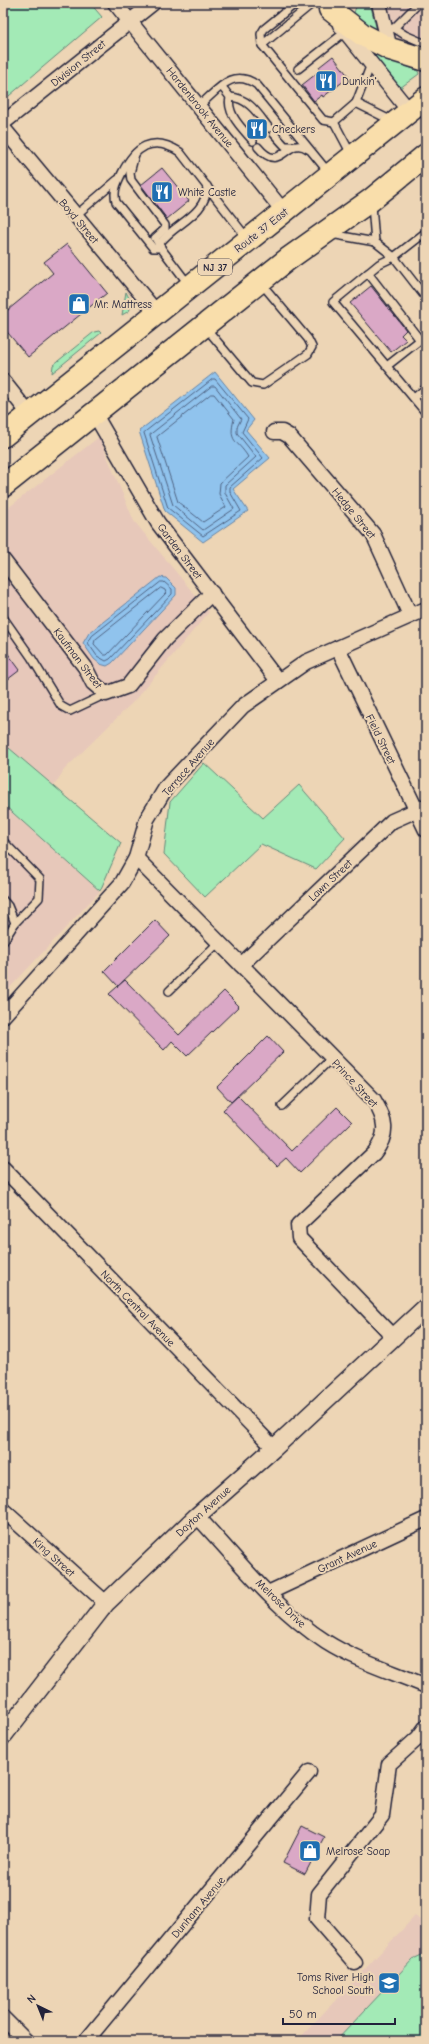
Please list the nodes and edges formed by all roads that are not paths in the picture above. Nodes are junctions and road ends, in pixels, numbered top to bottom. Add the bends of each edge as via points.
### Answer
1 (115, 3) edge
2 (153, 3) edge
3 (296, 3) edge
4 (379, 3) edge
5 (419, 3) edge
6 (323, 5) edge
7 (130, 22) junction
8 (345, 32) junction
9 (390, 36) junction
10 (426, 44) edge
11 (262, 45) junction
12 (426, 60) edge
13 (371, 64) junction
14 (298, 69) dead end
15 (222, 87) junction
16 (230, 97) junction
17 (356, 103) junction
18 (199, 106) junction
19 (411, 111) edge
20 (334, 122) junction
21 (3, 123) edge
22 (3, 128) edge
23 (269, 128) dead end
24 (274, 134) dead end
25 (253, 141) dead end
26 (293, 146) junction
27 (258, 147) dead end
28 (136, 150) junction
29 (309, 150) junction
30 (426, 155) edge
31 (353, 157) junction
32 (330, 175) junction
33 (119, 179) junction
34 (207, 186) junction
35 (371, 200) junction
36 (200, 208) junction
37 (284, 212) junction
38 (75, 216) junction
39 (165, 225) junction
40 (426, 232) edge
41 (327, 233) junction
42 (249, 239) junction
43 (375, 242) junction
44 (161, 248) junction
45 (394, 257) junction
46 (368, 273) junction
47 (260, 282) junction
48 (190, 287) junction
49 (426, 298) edge
50 (157, 313) junction
51 (204, 326) junction
52 (387, 366) junction
53 (3, 381) edge
54 (426, 388) edge
55 (414, 398) junction
56 (94, 413) junction
57 (426, 413) edge
58 (30, 415) junction
59 (274, 432) dead end
60 (3, 436) edge
61 (3, 486) edge
62 (3, 560) edge
63 (212, 593) junction
64 (426, 609) edge
65 (410, 615) junction
66 (3, 617) edge
67 (338, 648) junction
68 (278, 681) junction
69 (106, 694) junction
70 (421, 808) edge
71 (426, 830) edge
72 (3, 841) edge
73 (136, 858) junction
74 (3, 900) edge
75 (15, 923) junction
76 (3, 942) edge
77 (219, 942) junction
78 (241, 965) junction
79 (169, 991) dead end
80 (3, 1016) edge
81 (332, 1058) junction
82 (282, 1106) dead end
83 (3, 1168) edge
84 (426, 1307) edge
85 (394, 1337) junction
86 (274, 1448) junction
87 (3, 1510) edge
88 (197, 1516) junction
89 (426, 1519) edge
90 (268, 1593) junction
91 (106, 1603) junction
92 (426, 1686) edge
93 (426, 1727) edge
94 (3, 1736) edge
95 (309, 1772) dead end
96 (355, 1963) dead end
97 (3, 2018) edge
98 (26, 2041) edge
99 (86, 2041) edge

1 - 7 street, Hardenbrook Avenue
2 - 7 street, Division Street
3 - 11 lane via 264,29 261,34
4 - 9 street
5 - 9 lane
6 - 8 street
6 - 9 highway via 363,35
6 - 11 lane
7 - 18 street, Hardenbrook Avenue
7 - 21 street, Division Street
8 - 13 street
8 - 14 lane
9 - 10 lane via 405,35
9 - 12 highway
11 - 20 lane via 323,120
13 - 17 lane
13 - 19 street
15 - 16 lane
15 - 18 lane
15 - 29 lane via 237,77 257,85
16 - 23 lane via 237,97 250,104
16 - 25 lane via 230,110
17 - 19 lane
17 - 20 lane
18 - 37 street, Hardenbrook Avenue
19 - 31 highway, Route 37 East / NJ 37
20 - 31 lane
22 - 38 street, Boyd Street
24 - 26 lane via 285,146
26 - 27 lane via 273,159
26 - 29 lane via 303,146
28 - 33 lane
28 - 34 lane via 158,143 173,148 180,152
28 - 39 lane via 130,173 131,180
29 - 32 lane
30 - 35 highway
31 - 32 highway, Route 37 East / NJ 37
32 - 37 highway, Route 37 East / NJ 37
33 - 38 lane
33 - 44 lane via 115,190 116,202 153,248
34 - 36 lane via 206,198
34 - 42 lane
35 - 41 highway
35 - 43 lane
36 - 39 lane via 171,225
36 - 44 lane via 165,236 160,243
37 - 42 highway, Route 37 East / NJ 37
38 - 50 street, Boyd Street
39 - 44 lane via 165,229 155,238
40 - 45 lane
41 - 43 lane
41 - 47 highway via 288,259
42 - 48 highway, Route 37 East / NJ 37
43 - 45 lane
44 - 48 lane
45 - 46 lane
45 - 49 lane
46 - 52 lane via 420,340
46 - 52 lane via 333,302
47 - 51 highway
47 - 51 lane via 308,339 312,347 308,354 263,385 252,383
48 - 50 highway, Route 37 East / NJ 37
50 - 58 highway, Route 37 East / NJ 37
51 - 56 highway
52 - 55 lane
53 - 58 street
54 - 55 lane
55 - 57 lane
56 - 61 highway
56 - 63 street, Garden Street via 158,523
58 - 60 highway, Route 37 East / NJ 37
59 - 65 street, Hedge Street via 282,432 289,436 374,534
62 - 69 street, Kaufman Street via 85,667 93,683
63 - 68 street, Garden Street
63 - 69 street, Kaufman Street via 165,639 128,686
64 - 65 street, Terrace Avenue
65 - 67 street, Terrace Avenue
66 - 69 lane via 31,656 61,706 70,711
67 - 68 street, Terrace Avenue via 306,662
67 - 70 street, Field Street
68 - 73 street, Terrace Avenue via 243,706 167,786 147,819
70 - 71 street, Field Street
70 - 78 street, Lawn Street via 392,821
72 - 75 lane via 40,879 39,898
73 - 77 street, Prince Street
73 - 80 street, Terrace Avenue via 122,883
74 - 75 lane
75 - 76 lane
77 - 78 street, Prince Street
77 - 79 lane
78 - 81 street, Prince Street
81 - 82 lane
81 - 85 street, Prince Street via 374,1100 382,1114 382,1143 298,1224 299,1238
83 - 86 street, North Central Avenue
84 - 85 street, Dayton Avenue
85 - 86 street, Dayton Avenue
86 - 88 street, Dayton Avenue
87 - 91 street, King Street
88 - 90 street, Melrose Drive
88 - 91 street, Dayton Avenue
89 - 90 street, Grant Avenue
90 - 92 street, Melrose Drive via 299,1623 326,1642 359,1659
91 - 94 street, Dayton Avenue
93 - 96 street via 418,1738 389,1764 382,1815 319,1894 317,1919
95 - 99 street, Dunham Avenue
97 - 98 street

